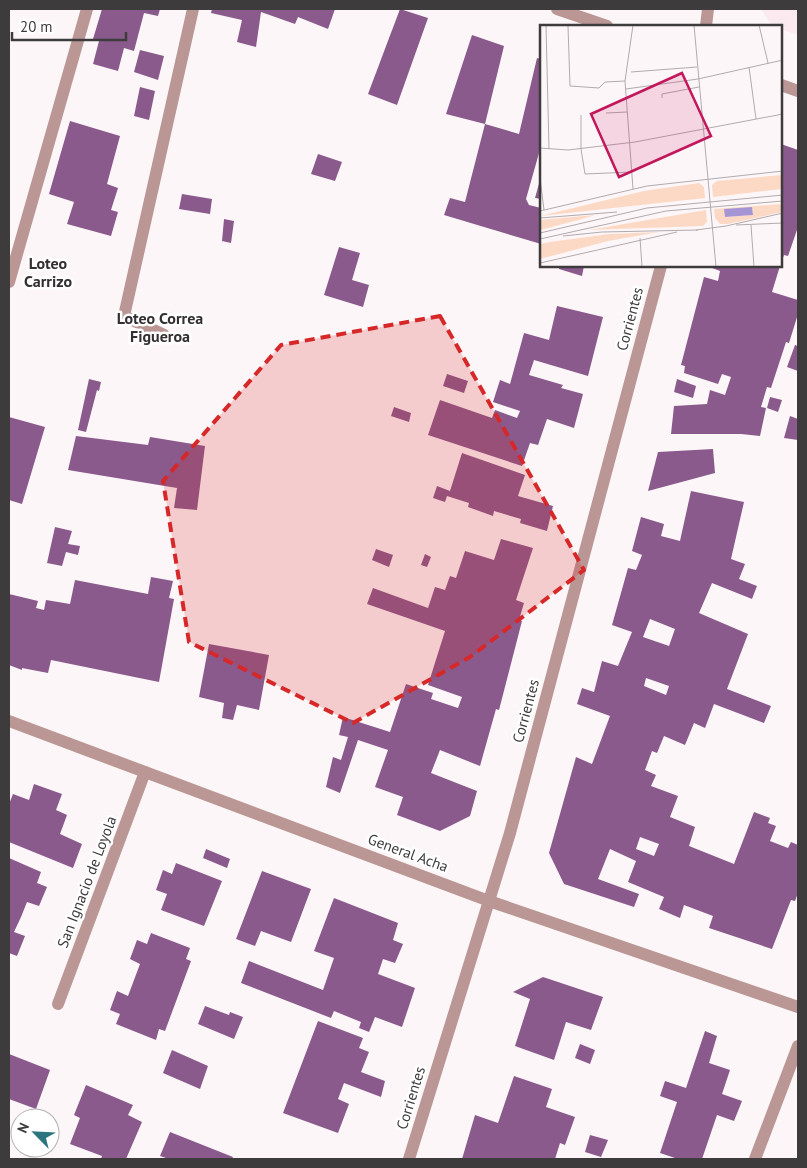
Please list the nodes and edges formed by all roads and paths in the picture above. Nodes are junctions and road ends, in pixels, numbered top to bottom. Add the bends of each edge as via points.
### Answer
1 (87, 9) edge
2 (193, 9) edge
3 (557, 9) edge
4 (708, 9) edge
5 (604, 25) edge
6 (706, 25) edge
7 (782, 85) edge
8 (798, 91) edge
9 (660, 268) edge
10 (9, 282) edge
11 (164, 335) dead end
12 (9, 721) edge
13 (145, 772) junction
14 (489, 901) junction
15 (58, 1004) dead end
16 (798, 1007) edge
17 (798, 1046) edge
18 (409, 1159) edge
19 (755, 1159) edge

1 - 10 street
2 - 11 street via 124,316
3 - 5 street
4 - 6 street
7 - 8 street
9 - 14 street, Corrientes
12 - 13 street, General Acha
13 - 14 street, General Acha
13 - 15 street, San Ignacio de Loyola
14 - 16 street, General Acha
14 - 18 street, Corrientes
17 - 19 street

